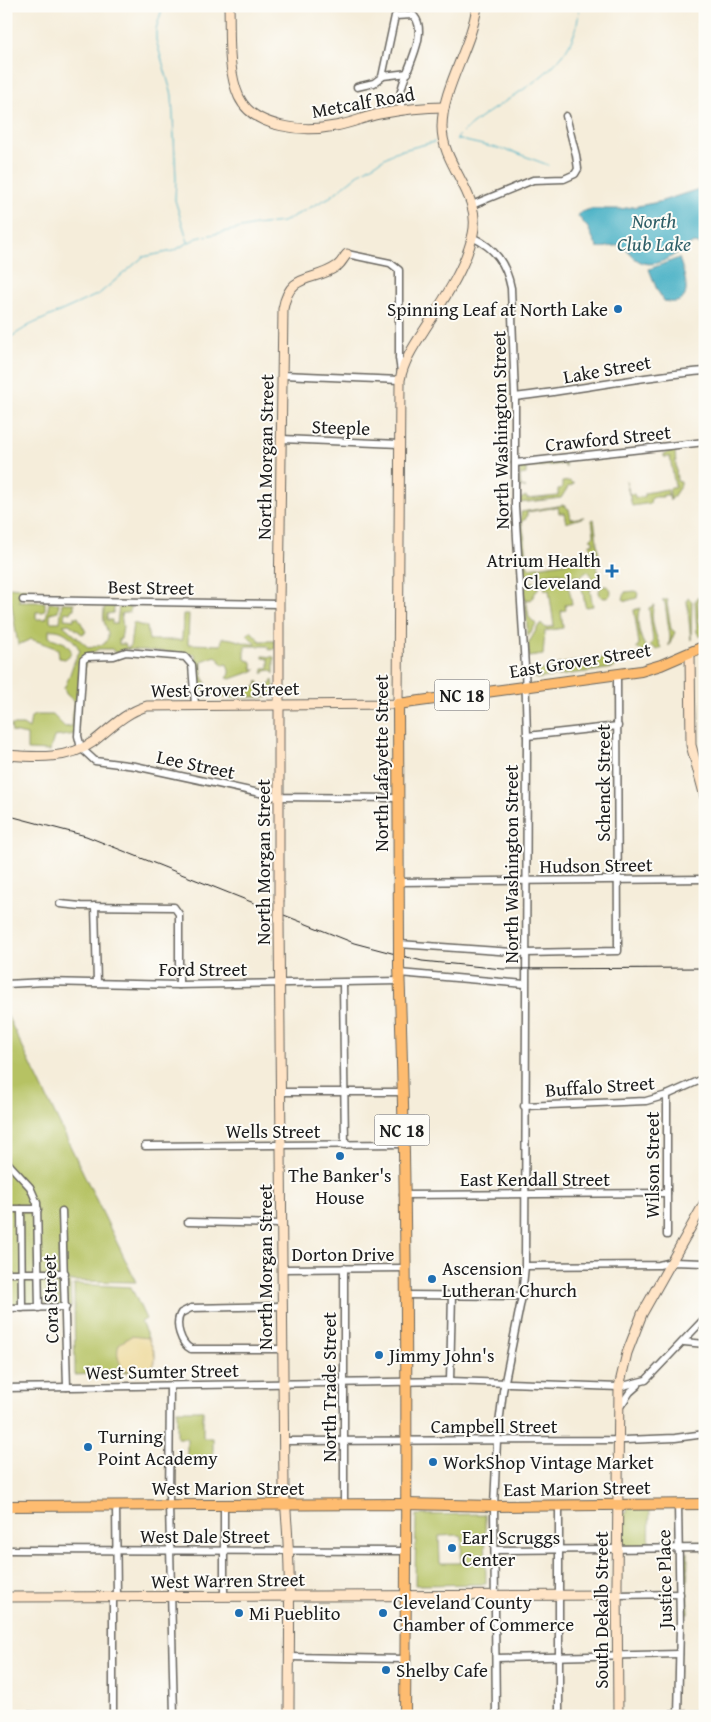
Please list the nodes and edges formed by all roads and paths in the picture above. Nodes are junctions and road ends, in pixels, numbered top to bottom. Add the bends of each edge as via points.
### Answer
1 (229, 6) edge
2 (477, 6) edge
3 (408, 73) junction
4 (383, 76) junction
5 (357, 87) dead end
6 (444, 107) junction
7 (402, 111) junction
8 (566, 116) dead end
9 (472, 205) junction
10 (472, 237) junction
11 (347, 254) joint
12 (705, 371) edge
13 (283, 375) junction
14 (400, 376) junction
15 (515, 397) junction
16 (282, 439) junction
17 (705, 442) edge
18 (399, 444) junction
19 (515, 463) junction
20 (23, 600) dead end
21 (279, 604) junction
22 (705, 646) edge
23 (690, 653) junction
24 (617, 675) junction
25 (526, 686) junction
26 (278, 704) junction
27 (398, 704) junction
28 (195, 705) junction
29 (618, 726) junction
30 (527, 736) junction
31 (81, 748) junction
32 (6, 755) edge
33 (278, 797) junction
34 (705, 797) edge
35 (398, 798) junction
36 (705, 879) edge
37 (618, 880) junction
38 (527, 881) junction
39 (398, 882) junction
40 (60, 904) dead end
41 (95, 906) junction
42 (399, 946) junction
43 (526, 953) junction
44 (399, 973) junction
45 (97, 983) junction
46 (344, 983) junction
47 (6, 984) edge
48 (279, 984) junction
49 (525, 984) junction
50 (179, 985) junction
51 (705, 1078) edge
52 (281, 1092) junction
53 (344, 1092) junction
54 (401, 1092) junction
55 (667, 1095) junction
56 (524, 1106) junction
57 (402, 1144) junction
58 (345, 1145) junction
59 (145, 1146) dead end
60 (281, 1146) junction
61 (6, 1161) edge
62 (525, 1193) junction
63 (667, 1193) junction
64 (403, 1195) junction
65 (705, 1202) edge
66 (21, 1209) junction
67 (6, 1210) edge
68 (38, 1210) junction
69 (62, 1210) dead end
70 (188, 1222) dead end
71 (281, 1224) junction
72 (667, 1235) dead end
73 (672, 1262) junction
74 (705, 1263) edge
75 (525, 1266) junction
76 (344, 1268) junction
77 (405, 1268) junction
78 (282, 1269) junction
79 (21, 1273) junction
80 (39, 1273) junction
81 (65, 1273) junction
82 (6, 1274) edge
83 (452, 1294) junction
84 (405, 1295) junction
85 (522, 1296) junction
86 (281, 1306) junction
87 (6, 1308) edge
88 (22, 1308) junction
89 (39, 1308) junction
90 (66, 1308) junction
91 (705, 1318) edge
92 (684, 1342) junction
93 (705, 1344) edge
94 (282, 1349) junction
95 (646, 1380) junction
96 (450, 1381) junction
97 (407, 1382) junction
98 (504, 1382) junction
99 (344, 1383) junction
100 (282, 1384) junction
101 (170, 1386) junction
102 (67, 1387) junction
103 (619, 1387) junction
104 (6, 1388) edge
105 (617, 1411) junction
106 (705, 1434) edge
107 (617, 1440) junction
108 (497, 1441) junction
109 (284, 1442) junction
110 (344, 1442) junction
111 (408, 1442) junction
112 (406, 1504) junction
113 (678, 1504) junction
114 (705, 1504) edge
115 (169, 1505) junction
116 (224, 1505) junction
117 (287, 1505) junction
118 (344, 1505) junction
119 (559, 1505) junction
120 (617, 1505) junction
121 (6, 1506) edge
122 (116, 1506) junction
123 (450, 1506) joint
124 (494, 1506) junction
125 (679, 1548) junction
126 (705, 1548) edge
127 (559, 1549) junction
128 (617, 1549) junction
129 (6, 1550) edge
130 (116, 1550) junction
131 (495, 1550) junction
132 (170, 1551) junction
133 (224, 1551) junction
134 (288, 1551) junction
135 (404, 1551) junction
136 (289, 1594) junction
137 (680, 1594) junction
138 (224, 1595) junction
139 (496, 1595) junction
140 (559, 1595) junction
141 (617, 1595) junction
142 (404, 1596) junction
143 (6, 1597) edge
144 (115, 1597) junction
145 (171, 1597) junction
146 (679, 1654) junction
147 (559, 1656) junction
148 (618, 1656) junction
149 (289, 1657) junction
150 (404, 1658) junction
151 (497, 1658) junction
152 (6, 1714) edge
153 (678, 1715) edge
154 (705, 1715) edge
155 (51, 1716) edge
156 (113, 1716) edge
157 (174, 1716) edge
158 (287, 1716) edge
159 (405, 1716) edge
160 (496, 1716) edge
161 (559, 1716) edge
162 (618, 1716) edge
163 (640, 1716) edge

1 - 7 street, Metcalf Road via 232,72 236,88 244,106 259,117 290,127 312,129
2 - 6 street, North Lafayette Street via 472,30
3 - 4 street
3 - 4 street via 419,25 413,15 398,14 394,17
3 - 7 street via 401,90
4 - 5 street via 374,83
6 - 7 street, Metcalf Road
6 - 9 street, North Lafayette Street via 442,128 445,147
8 - 9 street via 576,155 578,169 575,174 564,179 533,180
9 - 10 street, North Lafayette Street
10 - 14 street, North Lafayette Street via 457,277
10 - 15 street, North Washington Street via 491,247 508,274
11 - 13 street, North Morgan Street via 339,265 301,280 288,290 283,309
11 - 14 street via 390,263 399,270
12 - 15 street, Lake Street via 659,374 567,392
13 - 14 street
13 - 16 street, North Morgan Street
14 - 18 street, North Lafayette Street
15 - 19 street, North Washington Street
16 - 18 street, Steeple
16 - 21 street, North Morgan Street
17 - 19 street, Crawford Street
18 - 27 street, North Lafayette Street
19 - 25 street, North Washington Street
20 - 21 street, Best Street
21 - 26 street, North Morgan Street
22 - 23 main road, East Grover Street / NC 18
23 - 24 main road, East Grover Street / NC 18 via 661,665
23 - 34 street via 690,738 694,766
24 - 25 main road, East Grover Street / NC 18
24 - 29 street, Schenck Street
25 - 27 main road, East Grover Street / NC 18
25 - 30 street, North Washington Street
26 - 27 street, West Grover Street
26 - 28 street, West Grover Street
26 - 33 street, North Morgan Street
27 - 35 main road, North Lafayette Street / NC 18
28 - 31 street, West Grover Street via 140,708
28 - 31 street via 192,665 185,657 126,652 86,657 83,660 78,729
29 - 30 street
29 - 37 street, Schenck Street
30 - 38 street, North Washington Street
31 - 32 street, West Grover Street via 52,756
31 - 33 street, Lee Street via 95,761 135,766
33 - 35 street, Lee Street
33 - 48 street, North Morgan Street, bridge
35 - 39 main road, North Lafayette Street / NC 18
36 - 37 street, Hudson Street
37 - 38 street, Hudson Street
37 - 43 street, Schenck Street via 618,951
38 - 39 street, Hudson Street
38 - 43 street, North Washington Street
39 - 42 main road, North Lafayette Street / NC 18
40 - 41 street
41 - 45 street
41 - 50 street via 166,906 178,910
42 - 43 street
42 - 44 main road, North Lafayette Street / NC 18, bridge
43 - 49 street, North Washington Street
44 - 46 street, Ford Street
44 - 49 street, Ford Street
44 - 54 main road, North Lafayette Street / NC 18
45 - 47 street, Ford Street
45 - 50 street, Ford Street
46 - 48 street, Ford Street
46 - 53 street
48 - 50 street, Ford Street
48 - 52 street, North Morgan Street
49 - 56 street, North Washington Street
51 - 55 street, Buffalo Street
52 - 53 street
52 - 60 street, North Morgan Street
53 - 54 street
53 - 58 street
54 - 57 main road, North Lafayette Street / NC 18
55 - 56 street, Buffalo Street via 622,1103
55 - 63 street, Wilson Street
56 - 62 street, North Washington Street
57 - 58 street, Wells Street
57 - 64 main road, North Lafayette Street / NC 18
58 - 60 street, Wells Street
59 - 60 street, Wells Street
60 - 71 street, North Morgan Street
61 - 68 street via 30,1187
62 - 63 street, East Kendall Street
62 - 64 street, East Kendall Street
62 - 75 street, North Washington Street
63 - 72 street, Wilson Street
64 - 77 main road, North Lafayette Street / NC 18
65 - 73 street, South Dekalb Street
66 - 67 street
66 - 68 street
66 - 79 street
68 - 80 street
69 - 81 street, Cora Street
70 - 71 street
71 - 78 street, North Morgan Street
73 - 74 street
73 - 75 street via 658,1265
73 - 103 street, South Dekalb Street via 638,1323
75 - 85 street, North Washington Street
76 - 77 street, Dorton Drive
76 - 78 street, Dorton Drive
76 - 99 street, North Trade Street
77 - 84 main road, North Lafayette Street / NC 18
78 - 86 street, North Morgan Street
79 - 80 street
79 - 82 street
79 - 88 street
80 - 81 street
80 - 89 street
81 - 90 street, Cora Street
83 - 84 street
83 - 85 street
83 - 96 street
84 - 97 main road, North Lafayette Street / NC 18
85 - 98 street, North Washington Street
86 - 94 street, North Morgan Street
86 - 94 street via 191,1308 181,1313 177,1322 184,1342 191,1350
87 - 88 street
88 - 89 street
89 - 90 street
90 - 102 street, Cora Street
91 - 92 street
92 - 93 street
92 - 95 street
94 - 100 street, North Morgan Street
95 - 103 street, West Sumter Street
95 - 105 street via 630,1392
96 - 97 street, West Sumter Street
96 - 98 street, West Sumter Street
97 - 99 street, West Sumter Street
97 - 111 main road, North Lafayette Street / NC 18
98 - 103 street, West Sumter Street
98 - 108 street, North Washington Street
99 - 100 street, West Sumter Street
99 - 110 street, North Trade Street
100 - 101 street, West Sumter Street
100 - 109 street, North Morgan Street
101 - 102 street, West Sumter Street
101 - 115 street
102 - 104 street, West Sumter Street
103 - 105 street, South Dekalb Street
105 - 107 street, South Dekalb Street
106 - 107 street, Campbell Street
107 - 108 street, Campbell Street
107 - 120 street, South Dekalb Street
108 - 111 street, Campbell Street
108 - 124 street, North Washington Street
109 - 110 street, Campbell Street
109 - 117 street, North Morgan Street
110 - 111 street, Campbell Street
110 - 118 street, North Trade Street
111 - 112 main road, North Lafayette Street / NC 18
112 - 118 main road, West Marion Street
112 - 123 main road, West Marion Street
112 - 135 main road, North Lafayette Street / NC 18
113 - 114 main road, East Marion Street
113 - 120 main road, East Marion Street
113 - 125 street, Justice Place
115 - 116 main road, West Marion Street
115 - 122 main road, West Marion Street
115 - 132 street
116 - 117 main road, West Marion Street
116 - 133 street
117 - 118 main road, West Marion Street
117 - 134 street, North Morgan Street
119 - 120 main road, East Marion Street
119 - 124 main road, East Marion Street
119 - 127 street
120 - 128 street, South Dekalb Street
121 - 122 main road, West Marion Street
122 - 130 street
123 - 124 main road, East Marion Street
124 - 131 street, North Washington Street
125 - 126 street
125 - 128 street
125 - 137 street, Justice Place
127 - 128 street
127 - 131 street
127 - 140 street
128 - 141 street, South Dekalb Street
129 - 130 street, West Dale Street
130 - 132 street, West Dale Street
130 - 144 street
131 - 139 street, North Washington Street
132 - 133 street, West Dale Street
132 - 145 street
133 - 134 street, West Dale Street
133 - 138 street
134 - 135 street, West Dale Street
134 - 136 street, North Morgan Street
135 - 142 main road, NC 18
136 - 138 street, West Warren Street
136 - 142 street, West Warren Street
136 - 149 street, North Morgan Street
137 - 141 street
137 - 146 street, Justice Place
138 - 145 street, West Warren Street
139 - 140 street, West Warren Street
139 - 142 street, West Warren Street
139 - 151 street, North Washington Street
140 - 141 street, West Warren Street
140 - 147 street
141 - 148 street, South Dekalb Street
142 - 150 main road, NC 18
143 - 144 street, West Warren Street
144 - 145 street, West Warren Street
144 - 156 street
145 - 157 street
146 - 148 street
146 - 153 street, Justice Place
147 - 148 street
147 - 151 street
147 - 161 street
148 - 162 street, South Dekalb Street
149 - 150 street
149 - 158 street, North Morgan Street
150 - 159 main road, NC 18
151 - 160 street, North Washington Street
152 - 155 street
153 - 154 street
153 - 163 street

